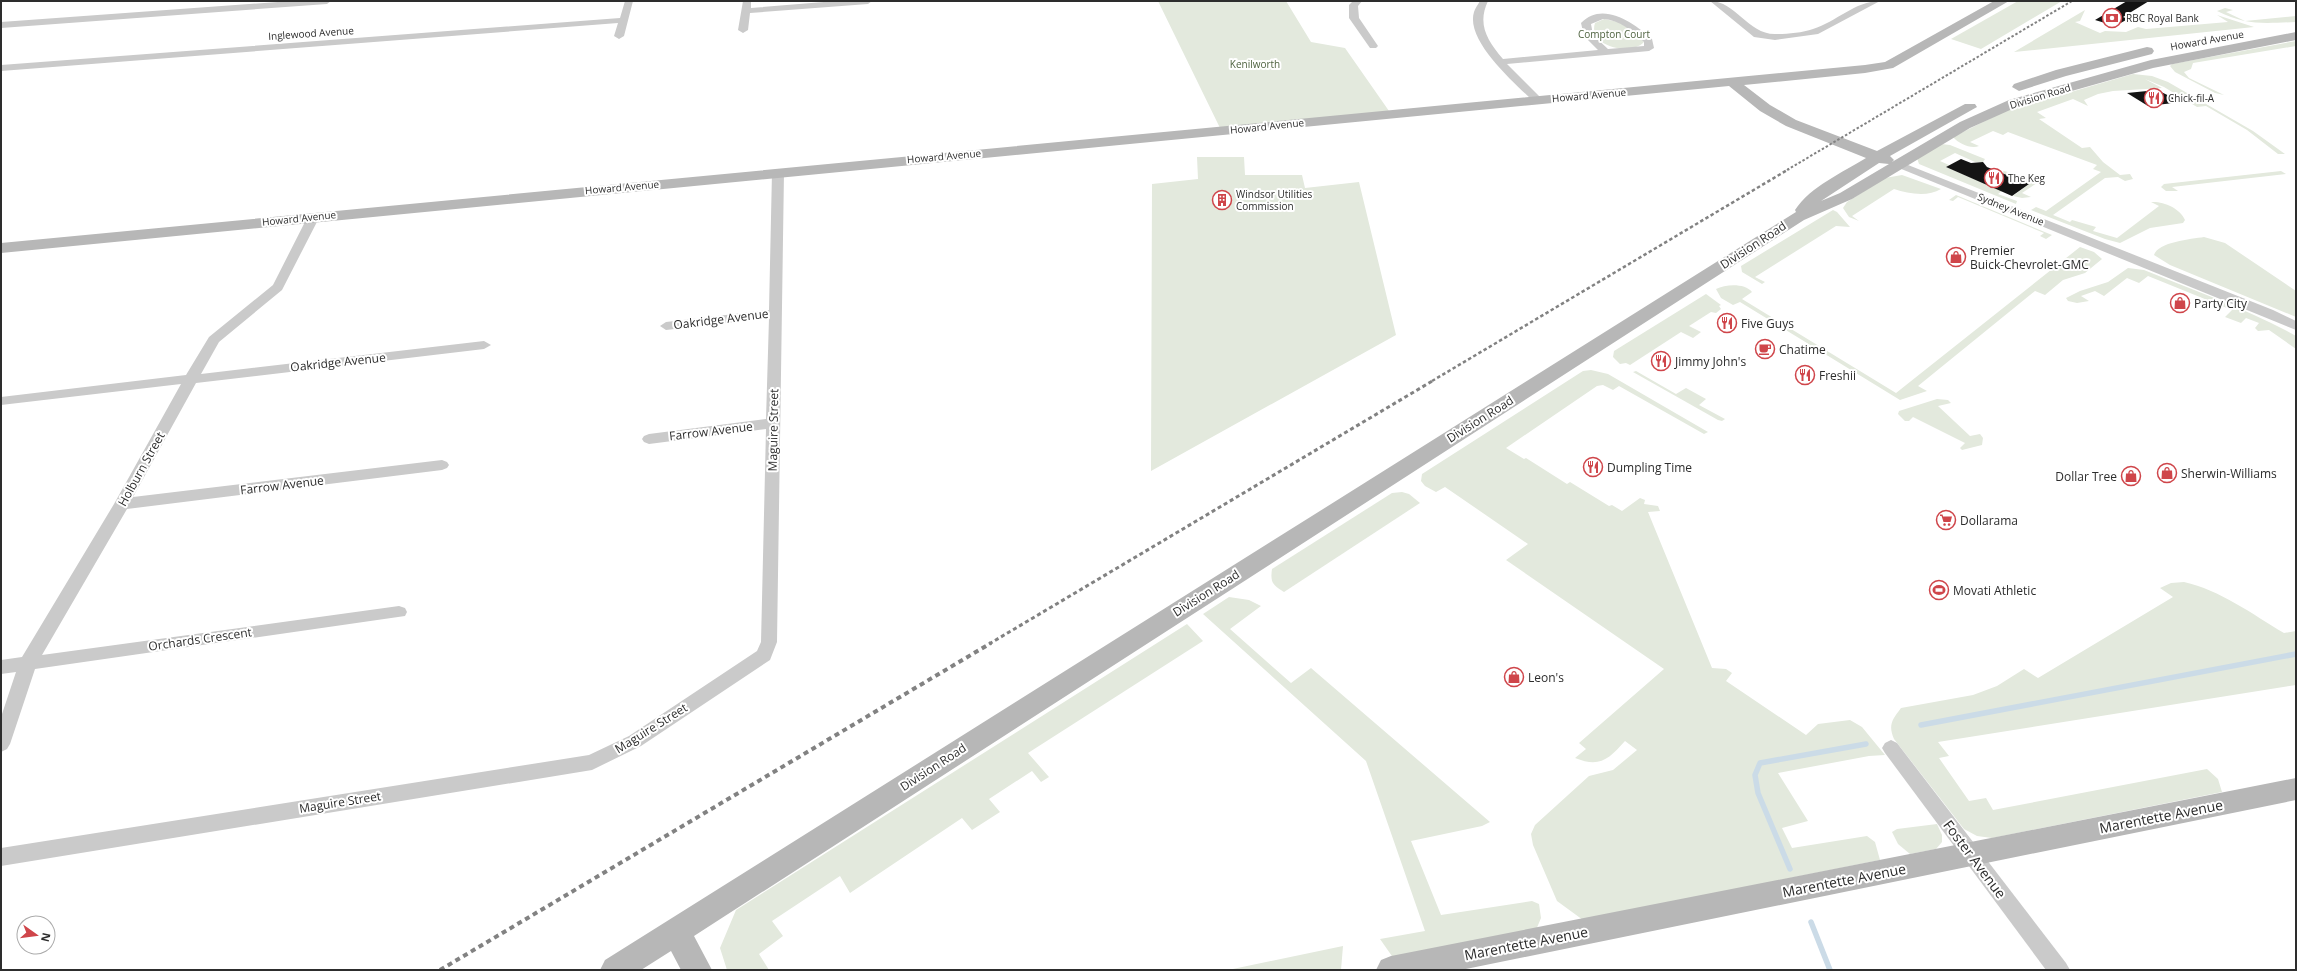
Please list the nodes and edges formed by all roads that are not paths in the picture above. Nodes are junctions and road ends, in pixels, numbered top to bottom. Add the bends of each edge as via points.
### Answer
1 (327, 1) edge
2 (629, 1) edge
3 (747, 1) edge
4 (868, 1) edge
5 (1358, 1) edge
6 (1484, 1) edge
7 (1714, 1) edge
8 (1876, 1) edge
9 (2003, 1) edge
10 (746, 11) junction
11 (624, 20) junction
12 (1, 25) edge
13 (2296, 27) edge
14 (743, 30) dead end
15 (2247, 32) dead end
16 (619, 36) dead end
17 (2296, 36) edge
18 (1373, 46) dead end
19 (2161, 48) dead end
20 (1606, 52) junction
21 (2118, 58) joint
22 (1502, 62) junction
23 (2139, 67) joint
24 (1, 68) edge
25 (1732, 82) junction
26 (1538, 100) junction
27 (1878, 157) junction
28 (1898, 164) junction
29 (778, 172) junction
30 (314, 216) junction
31 (1798, 217) junction
32 (1, 248) edge
33 (776, 313) junction
34 (666, 326) dead end
35 (2296, 326) edge
36 (484, 345) dead end
37 (191, 378) junction
38 (1, 401) edge
39 (774, 423) junction
40 (649, 439) dead end
41 (442, 465) dead end
42 (122, 504) junction
43 (399, 612) dead end
44 (28, 663) junction
45 (1, 666) edge
46 (1, 744) edge
47 (1891, 748) dead end
48 (2296, 788) edge
49 (1972, 854) junction
50 (1, 857) edge
51 (676, 931) junction
52 (615, 970) edge
53 (697, 970) edge
54 (1391, 970) edge
55 (2059, 970) edge

1 - 12 street
2 - 11 street
3 - 10 street
4 - 10 street
5 - 18 street via 1354,5 1354,18
6 - 22 street via 1478,14 1479,32 1486,45
7 - 8 street via 1757,35 1775,37 1815,32
9 - 25 street, Howard Avenue via 1888,65
10 - 14 street
11 - 16 street
11 - 24 street, Inglewood Avenue
13 - 15 street, Howard Avenue
17 - 23 street, Howard Avenue
19 - 21 street, Howard Avenue
20 - 20 street via 1649,48 1649,41 1628,22 1613,17 1594,18 1586,24 1589,36
20 - 22 street
21 - 27 street, Division Road via 2061,73 1998,95 1925,130
22 - 26 street
23 - 28 street, Division Road via 2028,98 1996,110
25 - 26 street, Howard Avenue
25 - 27 street, Sydney Avenue via 1769,110 1792,123
26 - 29 street, Howard Avenue
27 - 28 street, Sydney Avenue
27 - 31 street, Division Road via 1819,194
28 - 31 street, Division Road via 1842,198
28 - 35 street, Sydney Avenue
29 - 30 street, Howard Avenue
29 - 33 street, Maguire Street
30 - 32 street, Howard Avenue
30 - 37 street, Holburn Street via 278,287 214,340
31 - 51 street, Division Road
33 - 34 street, Oakridge Avenue
33 - 39 street, Maguire Street
36 - 37 street, Oakridge Avenue
37 - 38 street
37 - 42 street, Holburn Street
39 - 40 street, Farrow Avenue
39 - 50 street, Maguire Street via 770,642 764,655 635,741 592,762
41 - 42 street, Farrow Avenue
42 - 44 street, Holburn Street
43 - 44 street, Orchards Crescent
44 - 45 street, Orchards Crescent
44 - 46 street, Holburn Street
47 - 49 street, Foster Avenue
48 - 49 street, Marentette Avenue
49 - 54 street, Marentette Avenue
49 - 55 street, Foster Avenue
51 - 52 street, Division Road
51 - 53 street

